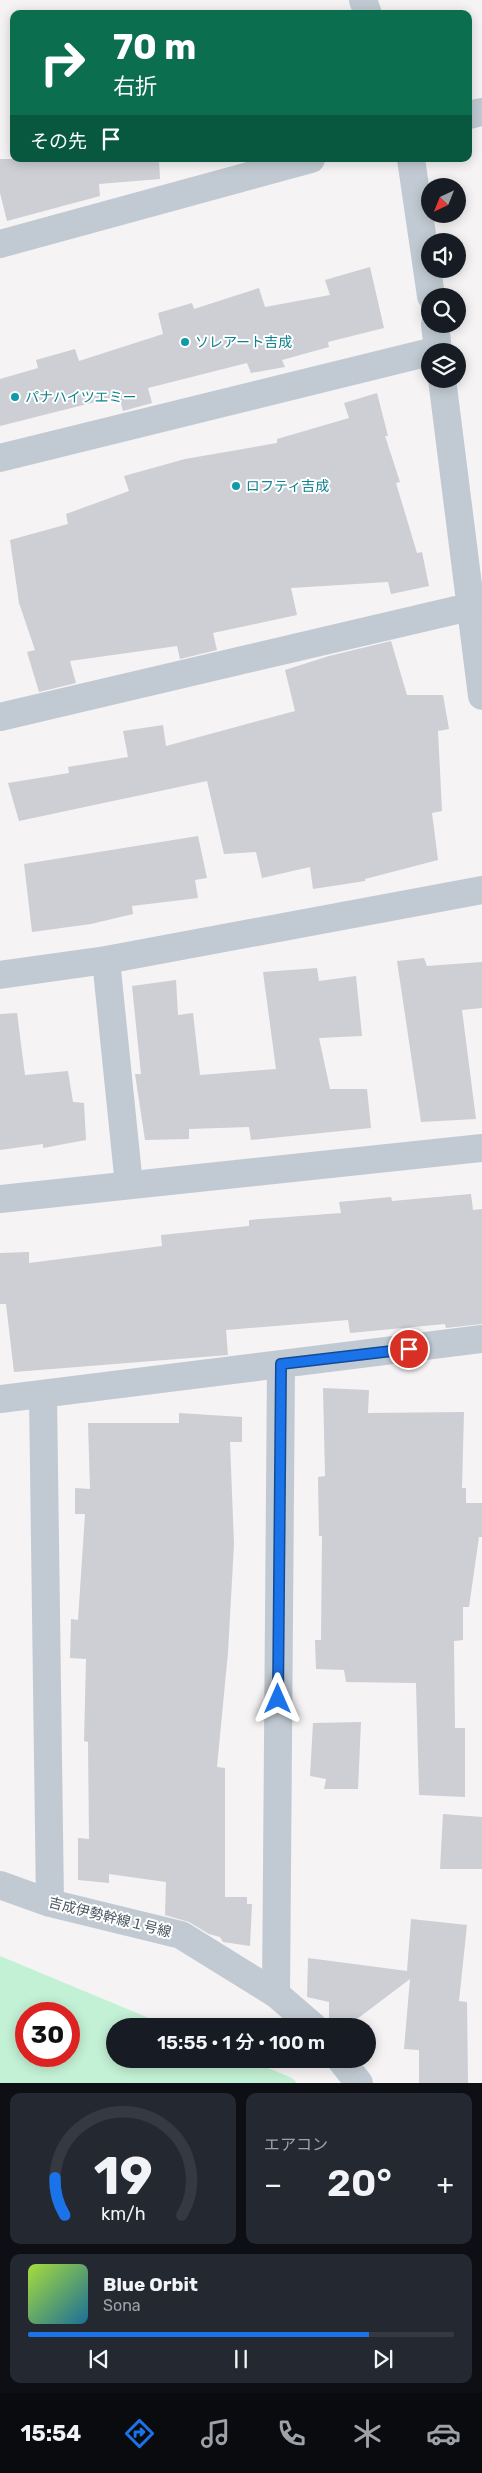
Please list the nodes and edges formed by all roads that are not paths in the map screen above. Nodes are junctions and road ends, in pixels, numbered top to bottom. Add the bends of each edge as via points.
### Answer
1 (300, 162) edge
2 (411, 162) edge
3 (0, 244) edge
4 (430, 288) edge
5 (421, 350) edge
6 (443, 388) edge
7 (0, 458) edge
8 (476, 606) edge
9 (482, 696) edge
10 (1, 710) edge
11 (482, 890) edge
12 (106, 960) junction
13 (0, 975) edge
14 (482, 1148) edge
15 (128, 1185) junction
16 (0, 1199) edge
17 (482, 1340) edge
18 (281, 1364) junction
19 (43, 1395) junction
20 (0, 1399) edge
21 (0, 1885) edge
22 (50, 1903) junction
23 (276, 1994) junction
24 (304, 2018) edge
25 (347, 2068) edge
26 (359, 2083) edge

1 - 3 street
2 - 4 street
5 - 7 street
6 - 8 street
8 - 9 street
8 - 10 street
11 - 12 street
12 - 13 street
12 - 15 street
14 - 15 street
15 - 16 street
17 - 18 street
18 - 19 street
18 - 23 street
19 - 20 street
19 - 22 street
21 - 22 street, 吉成伊勢幹線１号線
22 - 23 street, 吉成伊勢幹線１号線 via 181,1935
23 - 24 street, 吉成伊勢幹線１号線
25 - 26 street

